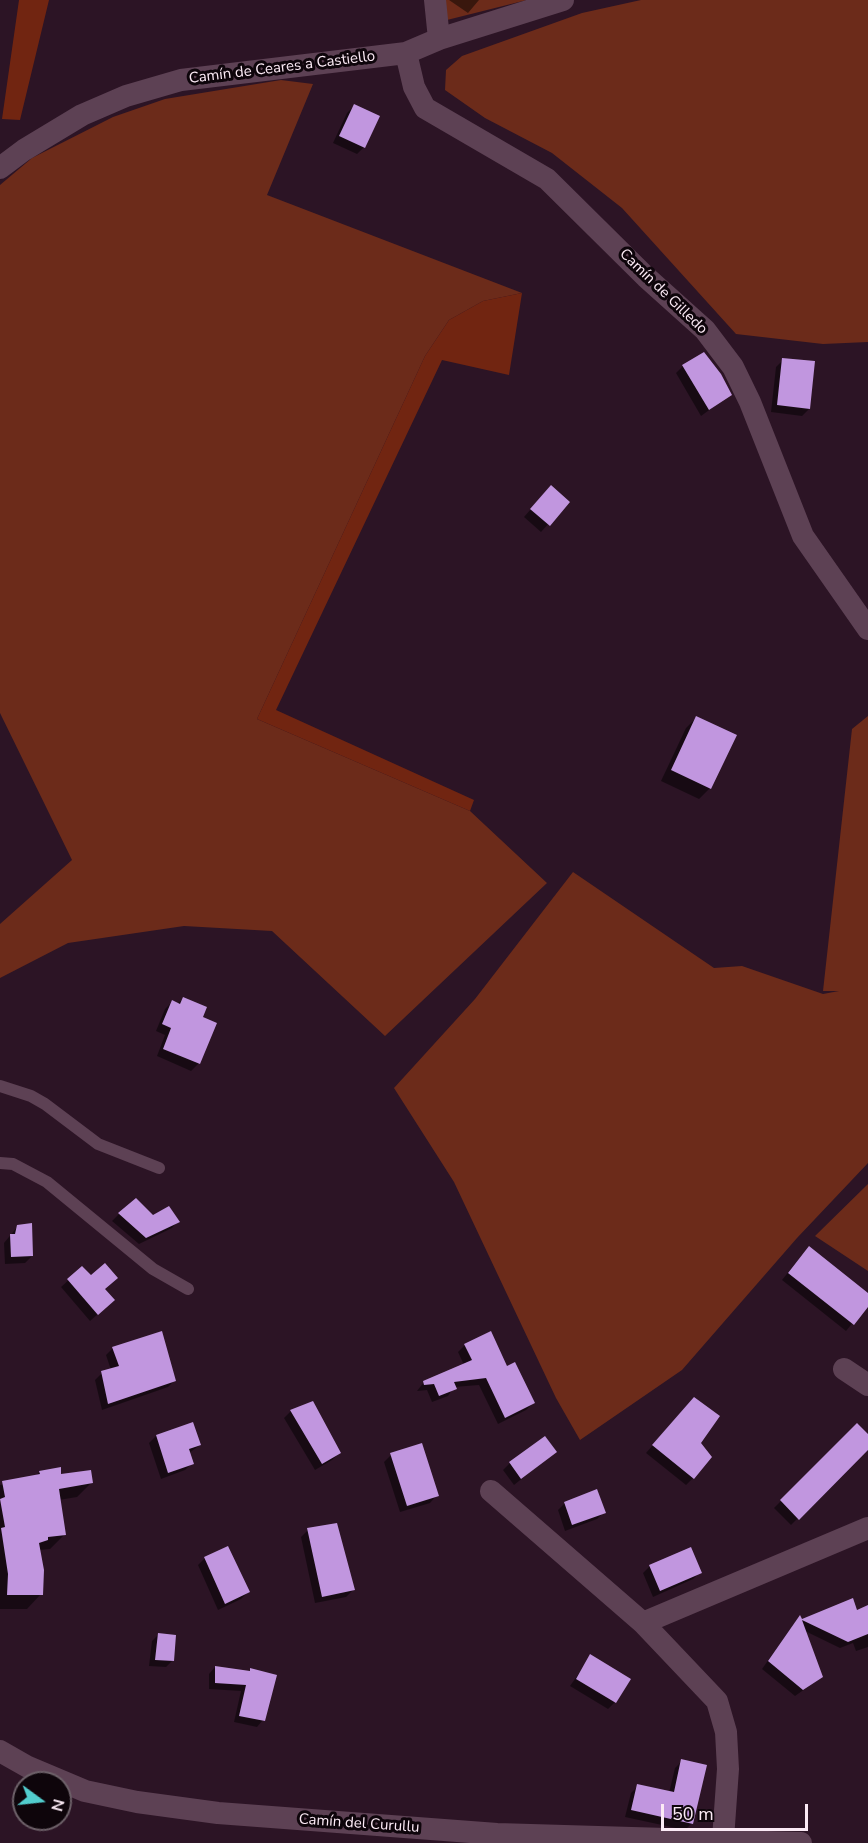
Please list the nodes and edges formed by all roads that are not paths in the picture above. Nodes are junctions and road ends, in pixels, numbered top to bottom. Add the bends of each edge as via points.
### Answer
1 (435, 0) edge
2 (563, 0) edge
3 (439, 39) junction
4 (406, 52) junction
5 (0, 168) edge
6 (868, 629) edge
7 (0, 1086) edge
8 (0, 1163) edge
9 (159, 1168) dead end
10 (188, 1289) dead end
11 (844, 1369) dead end
12 (868, 1385) edge
13 (491, 1491) dead end
14 (868, 1528) edge
15 (643, 1623) junction
16 (0, 1751) edge
17 (723, 1839) junction
18 (801, 1843) edge

1 - 3 street
2 - 3 street, Camín de Ceares a Castiello
3 - 4 street, Camín de Ceares a Castiello
4 - 5 street, Camín de Ceares a Castiello via 181,80 126,96 82,115
4 - 6 street, Camín de Gilledo via 414,87 425,108 547,179 705,330 733,367 750,402 803,536
7 - 9 lane via 45,1104 98,1144
8 - 10 lane via 13,1164 47,1182 153,1269
11 - 12 street
13 - 15 street
14 - 15 street
15 - 17 street via 717,1701 726,1732 728,1769
16 - 17 street, Camín del Curullu via 85,1791 218,1813 497,1834
17 - 18 street, Camín del Curullu

